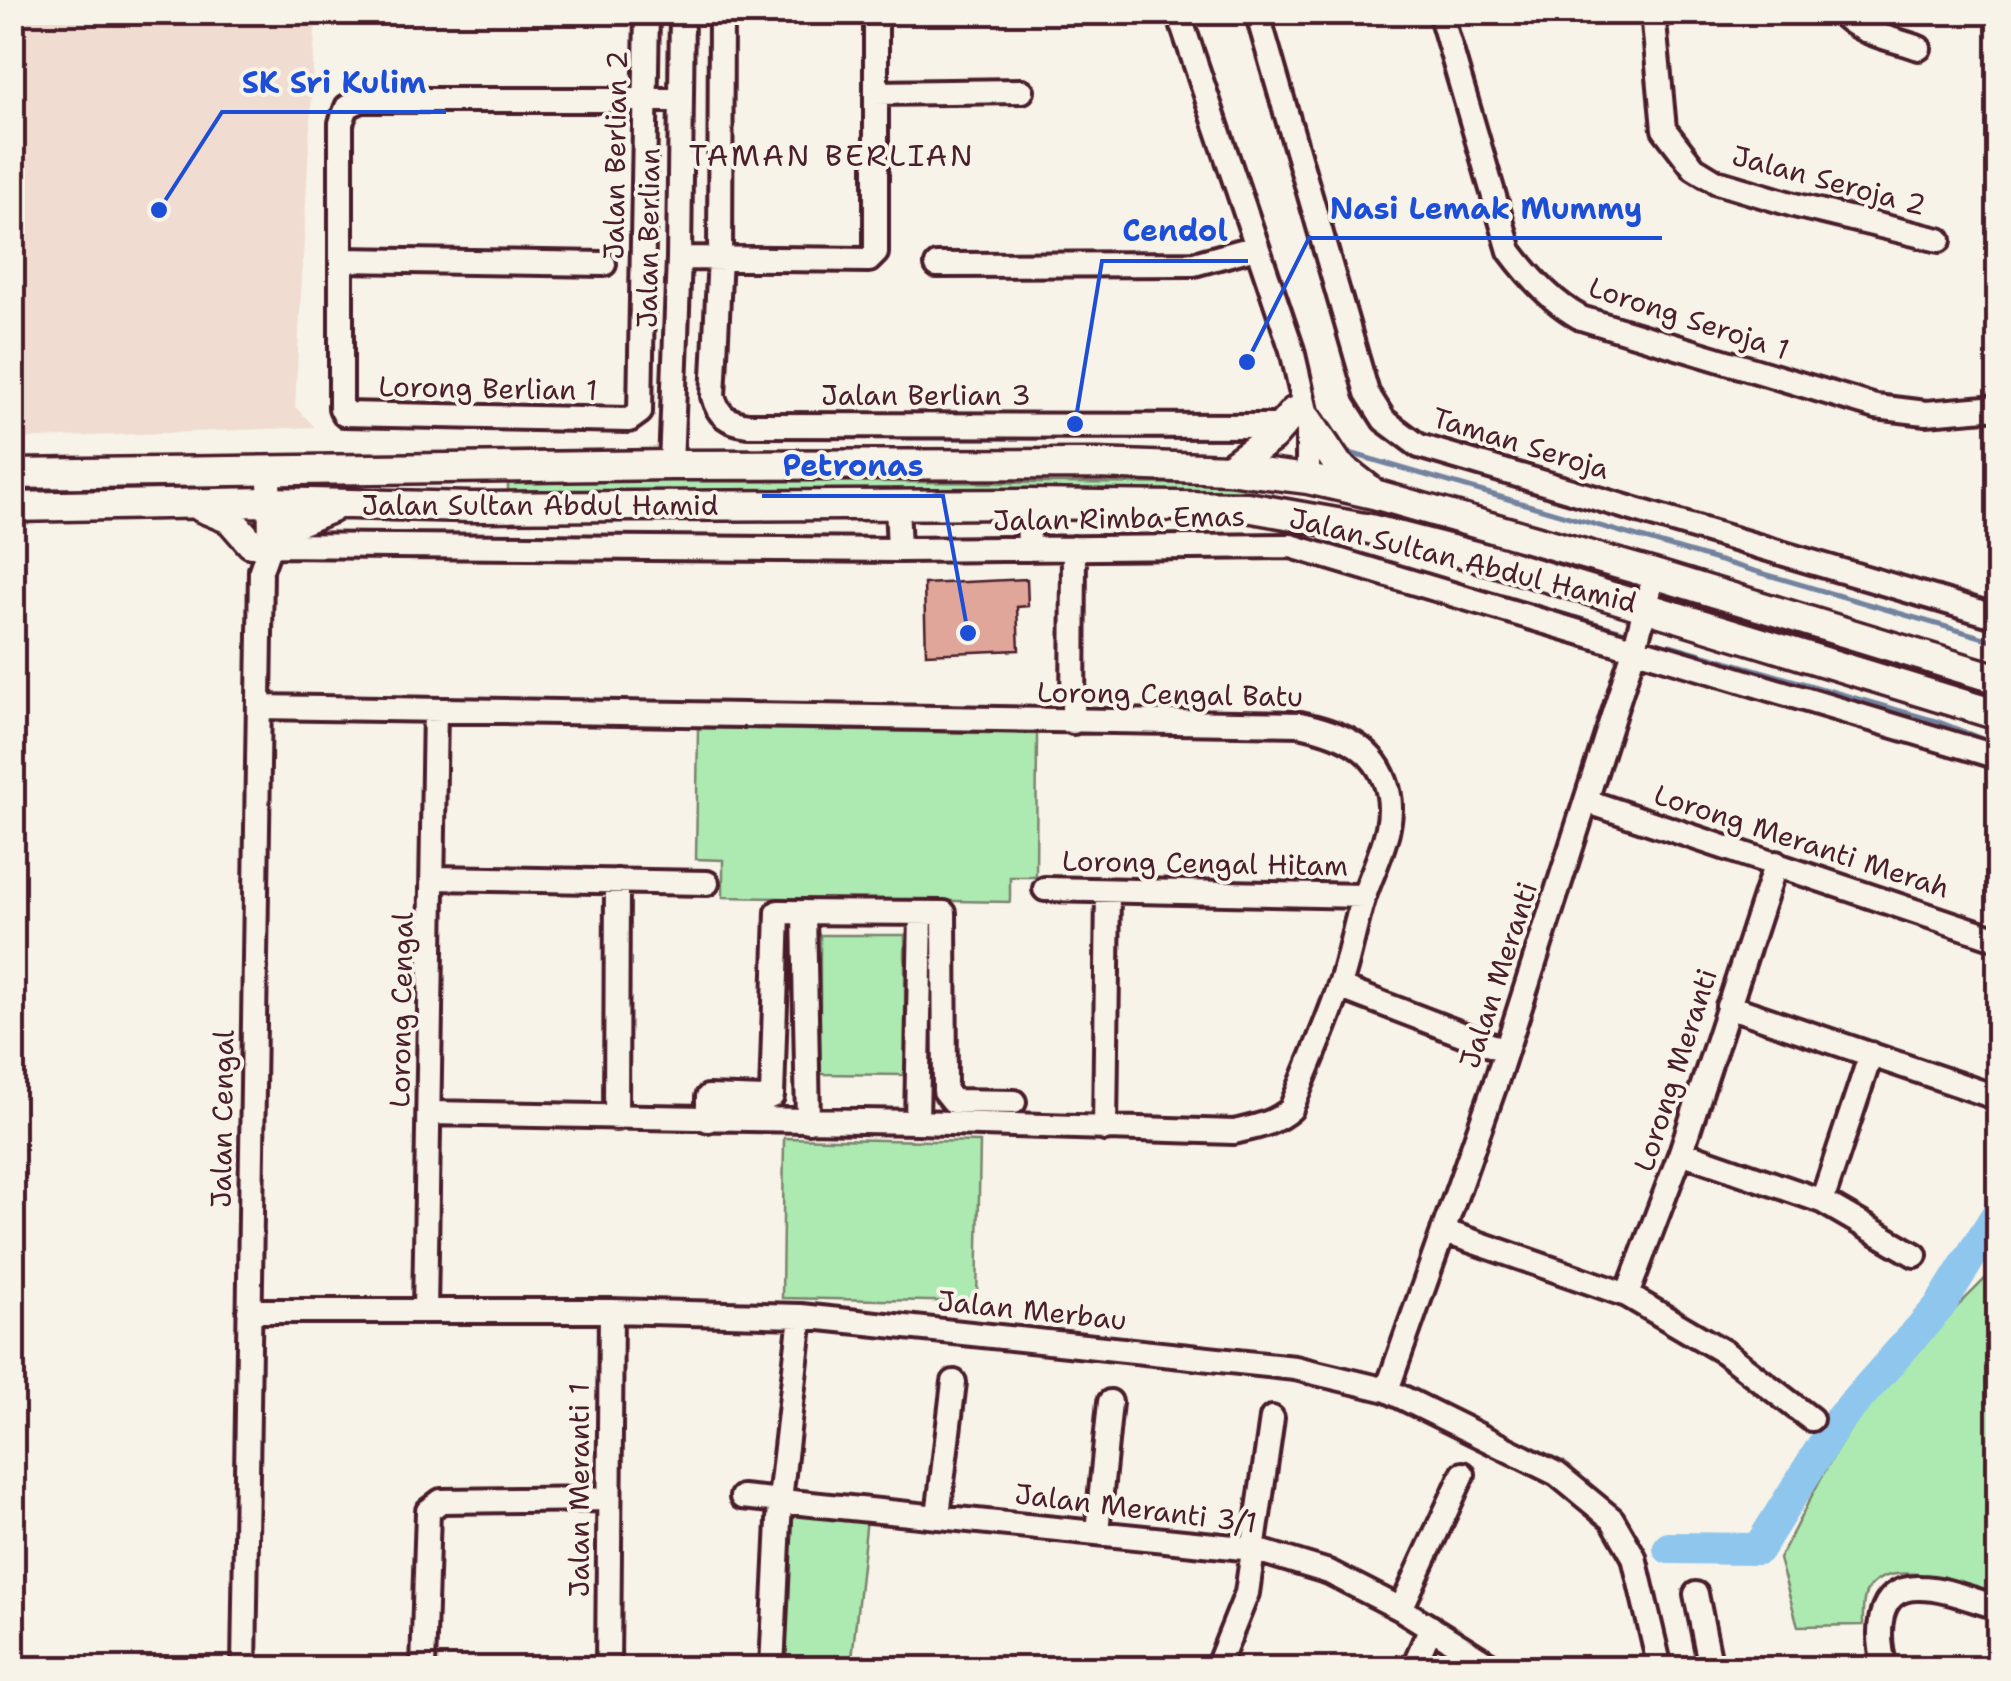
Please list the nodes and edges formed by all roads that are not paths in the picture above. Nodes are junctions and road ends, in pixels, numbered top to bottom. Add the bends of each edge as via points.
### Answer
1 (646, 12) edge
2 (682, 12) edge
3 (721, 12) edge
4 (876, 12) edge
5 (1257, 12) edge
6 (1440, 12) edge
7 (1653, 12) edge
8 (1840, 12) edge
9 (1186, 15) edge
10 (1919, 48) dead end
11 (1022, 91) dead end
12 (876, 92) junction
13 (646, 100) junction
14 (681, 100) junction
15 (1938, 240) dead end
16 (1256, 248) junction
17 (720, 257) junction
18 (679, 258) junction
19 (341, 260) junction
20 (604, 264) dead end
21 (936, 265) dead end
22 (1998, 406) edge
23 (637, 417) joint
24 (1295, 419) junction
25 (670, 465) junction
26 (1228, 469) junction
27 (259, 470) junction
28 (12, 474) edge
29 (1300, 481) junction
30 (1374, 494) junction
31 (260, 502) junction
32 (189, 503) junction
33 (342, 504) junction
34 (897, 504) junction
35 (1028, 504) junction
36 (12, 507) edge
37 (1248, 507) junction
38 (1370, 529) junction
39 (1074, 548) junction
40 (1029, 549) junction
41 (899, 550) junction
42 (261, 553) junction
43 (1654, 574) junction
44 (1646, 607) junction
45 (1998, 617) edge
46 (1635, 647) junction
47 (1998, 679) edge
48 (259, 707) junction
49 (435, 710) junction
50 (1998, 716) edge
51 (1073, 722) junction
52 (1998, 756) edge
53 (1586, 801) junction
54 (1776, 862) junction
55 (433, 878) junction
56 (617, 881) junction
57 (707, 883) dead end
58 (1045, 890) dead end
59 (1108, 891) junction
60 (1364, 896) junction
61 (804, 912) junction
62 (921, 913) junction
63 (1998, 939) edge
64 (1340, 987) junction
65 (1728, 1006) junction
66 (1506, 1051) junction
67 (1872, 1054) junction
68 (1998, 1098) edge
69 (1014, 1102) dead end
70 (430, 1113) junction
71 (616, 1118) junction
72 (708, 1120) junction
73 (808, 1122) junction
74 (917, 1122) junction
75 (1105, 1128) junction
76 (1681, 1152) junction
77 (1822, 1201) junction
78 (1443, 1230) junction
79 (1915, 1255) dead end
80 (1626, 1295) junction
81 (425, 1310) junction
82 (249, 1312) junction
83 (610, 1312) junction
84 (801, 1316) junction
85 (954, 1382) dead end
86 (1387, 1390) junction
87 (1110, 1402) dead end
88 (1272, 1418) dead end
89 (1811, 1419) dead end
90 (1463, 1474) dead end
91 (742, 1497) dead end
92 (610, 1499) junction
93 (780, 1500) junction
94 (938, 1516) junction
95 (1097, 1532) junction
96 (1253, 1549) junction
97 (1696, 1594) dead end
98 (1998, 1607) edge
99 (1401, 1609) junction
100 (1431, 1627) junction
101 (244, 1668) edge
102 (423, 1668) edge
103 (608, 1668) edge
104 (772, 1668) edge
105 (1217, 1668) edge
106 (1413, 1668) edge
107 (1495, 1668) edge
108 (1660, 1668) edge
109 (1711, 1668) edge
110 (1885, 1668) edge

1 - 13 street, Jalan Berlian 2
2 - 14 street, Jalan Berlian
3 - 17 street
4 - 12 street
5 - 45 street, Taman Seroja via 1367,393 1384,420 1419,446
6 - 22 street, Lorong Seroja 1 via 1510,251 1563,308 1898,412
7 - 15 street, Jalan Seroja 2 via 1664,130 1694,168 1717,182 1794,205
8 - 10 street via 1863,29
9 - 16 street
11 - 12 street
12 - 17 street via 876,253 869,260
13 - 14 street
13 - 19 street via 361,100 347,107 341,123
13 - 23 street, Jalan Berlian 2
14 - 18 street, Jalan Berlian
16 - 21 street via 1194,264
16 - 24 street via 1292,350
17 - 18 street
17 - 24 street, Jalan Berlian 3 via 716,409 748,425
18 - 25 street, Jalan Berlian
19 - 20 street
19 - 23 street, Lorong Berlian 1 via 341,408 349,416
24 - 26 main road
24 - 29 street
24 - 30 main road
25 - 26 main road, Jalan Sultan Abdul Hamid
25 - 27 main road, Jalan Sultan Abdul Hamid
26 - 29 main road, Jalan Sultan Abdul Hamid
27 - 28 main road, Jalan Sultan Abdul Hamid
27 - 31 street, Jalan Cengal
29 - 30 main road, Jalan Sultan Abdul Hamid
29 - 37 main road
29 - 38 main road
30 - 43 main road, Jalan Sultan Abdul Hamid
31 - 32 main road, Jalan Sultan Abdul Hamid
31 - 33 main road, Jalan Sultan Abdul Hamid
31 - 42 street, Jalan Cengal
32 - 36 main road, Jalan Sultan Abdul Hamid
32 - 42 main road via 230,519
33 - 34 main road, Jalan Sultan Abdul Hamid
33 - 42 main road via 289,525
34 - 35 main road, Jalan Sultan Abdul Hamid
34 - 41 street
35 - 37 main road, Jalan Sultan Abdul Hamid
35 - 40 street
37 - 38 main road, Jalan Sultan Abdul Hamid
38 - 44 main road, Jalan Sultan Abdul Hamid
39 - 40 street, Jalan Rimba Emas
39 - 46 street, Jalan Rimba Emas via 1291,546
39 - 51 street
40 - 41 street, Jalan Rimba Emas
41 - 42 street, Jalan Rimba Emas
42 - 48 street, Jalan Cengal
43 - 44 street, Jalan Meranti
43 - 47 main road, Jalan Sultan Abdul Hamid
44 - 46 street, Jalan Meranti
44 - 50 main road, Jalan Sultan Abdul Hamid
46 - 52 street, Jalan Rimba Emas
46 - 53 street, Jalan Meranti
48 - 49 street, Lorong Cengal Batu
48 - 82 street, Jalan Cengal
49 - 51 street, Lorong Cengal Batu
49 - 55 street, Lorong Cengal
51 - 60 street, Lorong Cengal Batu via 1300,724 1356,743 1376,763 1390,810
53 - 54 street, Lorong Meranti Merah
53 - 66 street, Jalan Meranti
54 - 63 street, Lorong Meranti Merah
54 - 65 street, Lorong Meranti
55 - 56 street
55 - 70 street, Lorong Cengal
56 - 57 street
56 - 71 street
58 - 59 street, Lorong Cengal Hitam
59 - 60 street, Lorong Cengal Hitam
59 - 75 street
60 - 64 street, Lorong Cengal Batu
61 - 62 street
61 - 72 street via 778,912 772,1096 708,1097
61 - 73 street
62 - 69 street via 944,913 945,1091 954,1100
62 - 74 street
64 - 66 street
64 - 75 street, Lorong Cengal Batu via 1291,1109 1280,1119 1234,1132
65 - 67 street
65 - 76 street, Lorong Meranti
66 - 78 street, Jalan Meranti
67 - 68 street
67 - 77 street
70 - 71 street, Lorong Cengal Batu
70 - 81 street, Lorong Cengal
71 - 72 street, Lorong Cengal Batu
72 - 73 street, Lorong Cengal Batu
73 - 74 street, Lorong Cengal Batu
74 - 75 street, Lorong Cengal Batu
76 - 77 street
76 - 80 street, Lorong Meranti
77 - 79 street
78 - 80 street
78 - 86 street, Jalan Meranti
80 - 89 street via 1724,1352
81 - 82 street, Jalan Merbau
81 - 83 street, Jalan Merbau
82 - 101 street, Jalan Cengal
83 - 84 street, Jalan Merbau
83 - 92 street, Jalan Meranti 1
84 - 86 street, Jalan Merbau via 1295,1368
84 - 93 street
85 - 94 street
86 - 108 street, Jalan Merbau via 1557,1474 1612,1519 1634,1557
87 - 95 street
88 - 96 street
90 - 99 street
91 - 93 street, Jalan Meranti 3/1
92 - 102 street via 441,1501 428,1510
92 - 103 street, Jalan Meranti 1
93 - 94 street, Jalan Meranti 3/1
93 - 104 street
94 - 95 street, Jalan Meranti 3/1
95 - 96 street, Jalan Meranti 3/1
96 - 99 street, Jalan Meranti 3/1 via 1330,1572
96 - 105 street via 1247,1593
97 - 109 street
98 - 110 street via 1922,1587 1906,1589 1879,1620
99 - 100 street, Jalan Meranti 3/1
100 - 106 street
100 - 107 street, Jalan Meranti 3/1

